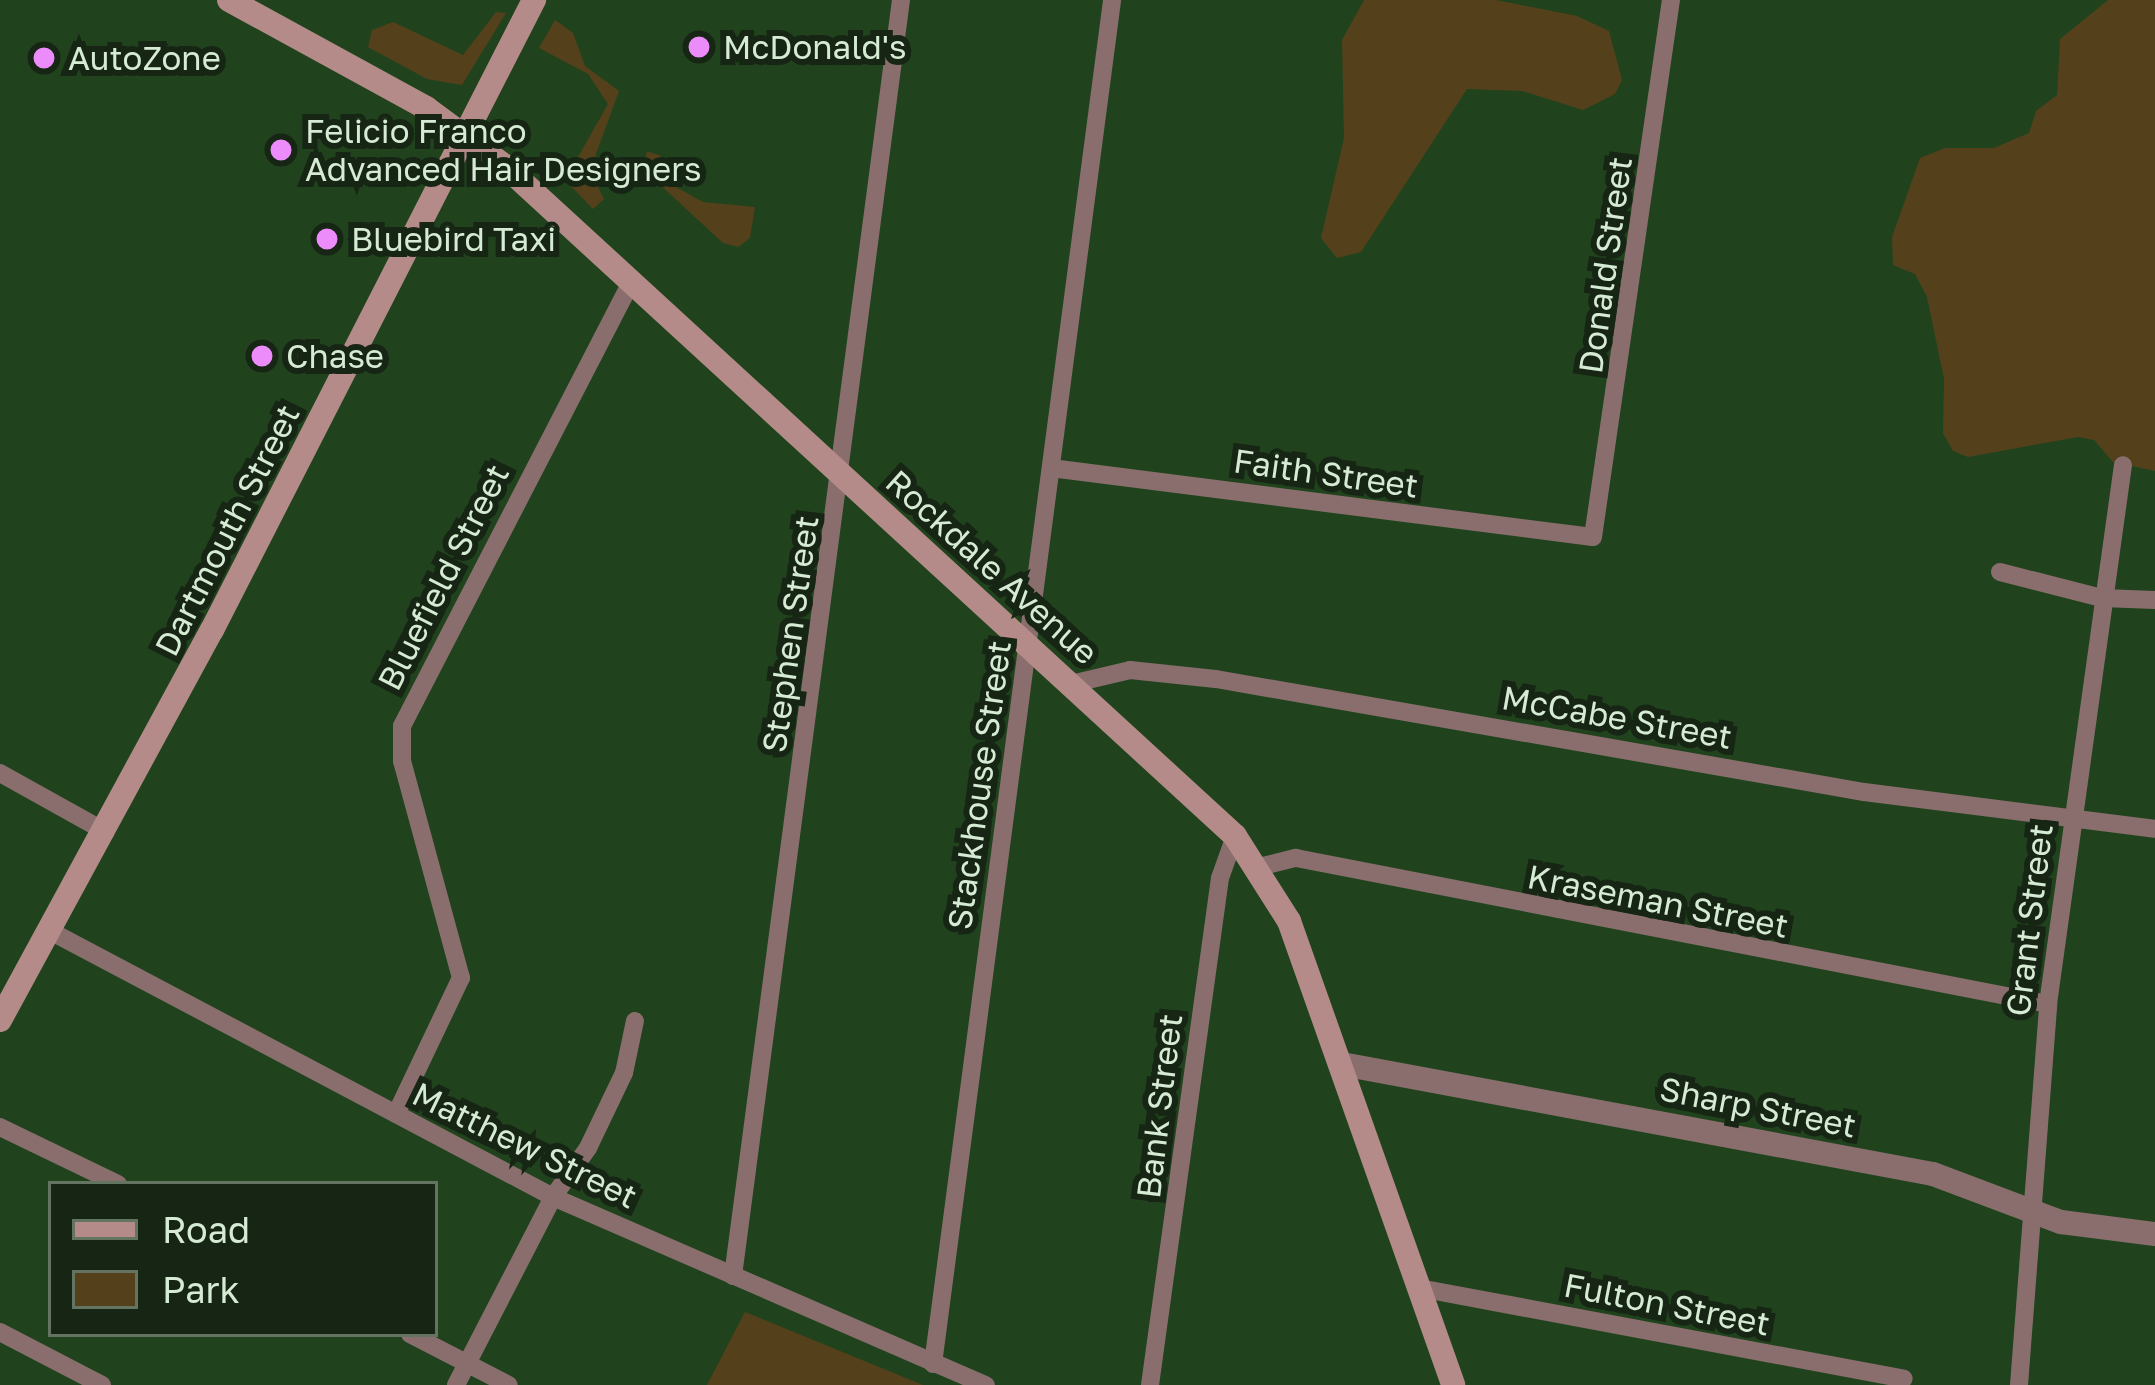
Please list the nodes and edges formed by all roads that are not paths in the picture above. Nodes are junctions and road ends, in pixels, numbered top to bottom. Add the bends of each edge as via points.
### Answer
1 (229, 0) edge
2 (534, 0) edge
3 (901, 0) edge
4 (1112, 0) edge
5 (1671, 0) edge
6 (466, 136) junction
7 (631, 284) junction
8 (2122, 465) dead end
9 (1051, 468) junction
10 (841, 473) junction
11 (1593, 537) joint
12 (2000, 572) dead end
13 (2102, 598) junction
14 (2155, 599) edge
15 (1028, 646) junction
16 (1071, 684) junction
17 (0, 773) edge
18 (2072, 821) junction
19 (2155, 829) edge
20 (106, 832) junction
21 (1235, 836) junction
22 (1259, 867) junction
23 (50, 932) junction
24 (6, 994) edge
25 (2048, 1004) junction
26 (0, 1020) edge
27 (635, 1022) dead end
28 (1342, 1064) junction
29 (396, 1114) junction
30 (0, 1127) edge
31 (112, 1181) edge
32 (553, 1197) junction
33 (2036, 1211) junction
34 (2155, 1234) edge
35 (734, 1276) junction
36 (1419, 1288) junction
37 (0, 1332) edge
38 (416, 1337) edge
39 (468, 1363) junction
40 (933, 1364) junction
41 (1904, 1379) dead end
42 (102, 1385) edge
43 (456, 1385) edge
44 (509, 1385) edge
45 (986, 1385) edge
46 (1150, 1385) edge
47 (1453, 1385) edge
48 (2019, 1385) edge

1 - 6 main road, Rockdale Avenue
2 - 6 main road, Dartmouth Street
3 - 10 street, Stephen Street
4 - 9 street, Stackhouse Street
5 - 11 street, Donald Street
6 - 7 main road, Rockdale Avenue
6 - 20 main road, Dartmouth Street
7 - 10 main road, Rockdale Avenue
7 - 29 street, Bluefield Street via 402,726 402,760 461,977
8 - 13 street, Grant Street
9 - 11 street, Faith Street
9 - 15 street, Stackhouse Street
10 - 15 main road, Rockdale Avenue
10 - 35 street, Stephen Street
12 - 13 street
13 - 14 street
13 - 18 street, Grant Street
15 - 16 main road, Rockdale Avenue
15 - 40 street, Stackhouse Street
16 - 18 street, McCabe Street via 1130,670 1216,679
16 - 21 main road, Rockdale Avenue
17 - 20 street
18 - 19 street, McCabe Street
18 - 25 street, Grant Street
20 - 23 main road, Dartmouth Street
21 - 22 main road, Rockdale Avenue
21 - 46 street, Bank Street via 1220,878
22 - 25 street, Kraseman Street via 1296,858
22 - 28 main road, Rockdale Avenue via 1289,921
23 - 24 main road, Dartmouth Street
23 - 29 street, Matthew Street
24 - 26 main road, Dartmouth Street
25 - 33 street, Grant Street
27 - 32 street via 624,1073 588,1148
28 - 33 street, Sharp Street via 1933,1174
28 - 36 main road, Rockdale Avenue
29 - 32 street, Matthew Street
30 - 31 street
32 - 35 street, Matthew Street
32 - 39 street
33 - 34 street, Sharp Street via 2080,1226
33 - 48 street, Grant Street
35 - 40 street, Matthew Street
36 - 41 street, Fulton Street
36 - 47 main road, Rockdale Avenue
37 - 42 street
38 - 39 street
39 - 43 street
39 - 44 street
40 - 45 street, Matthew Street

